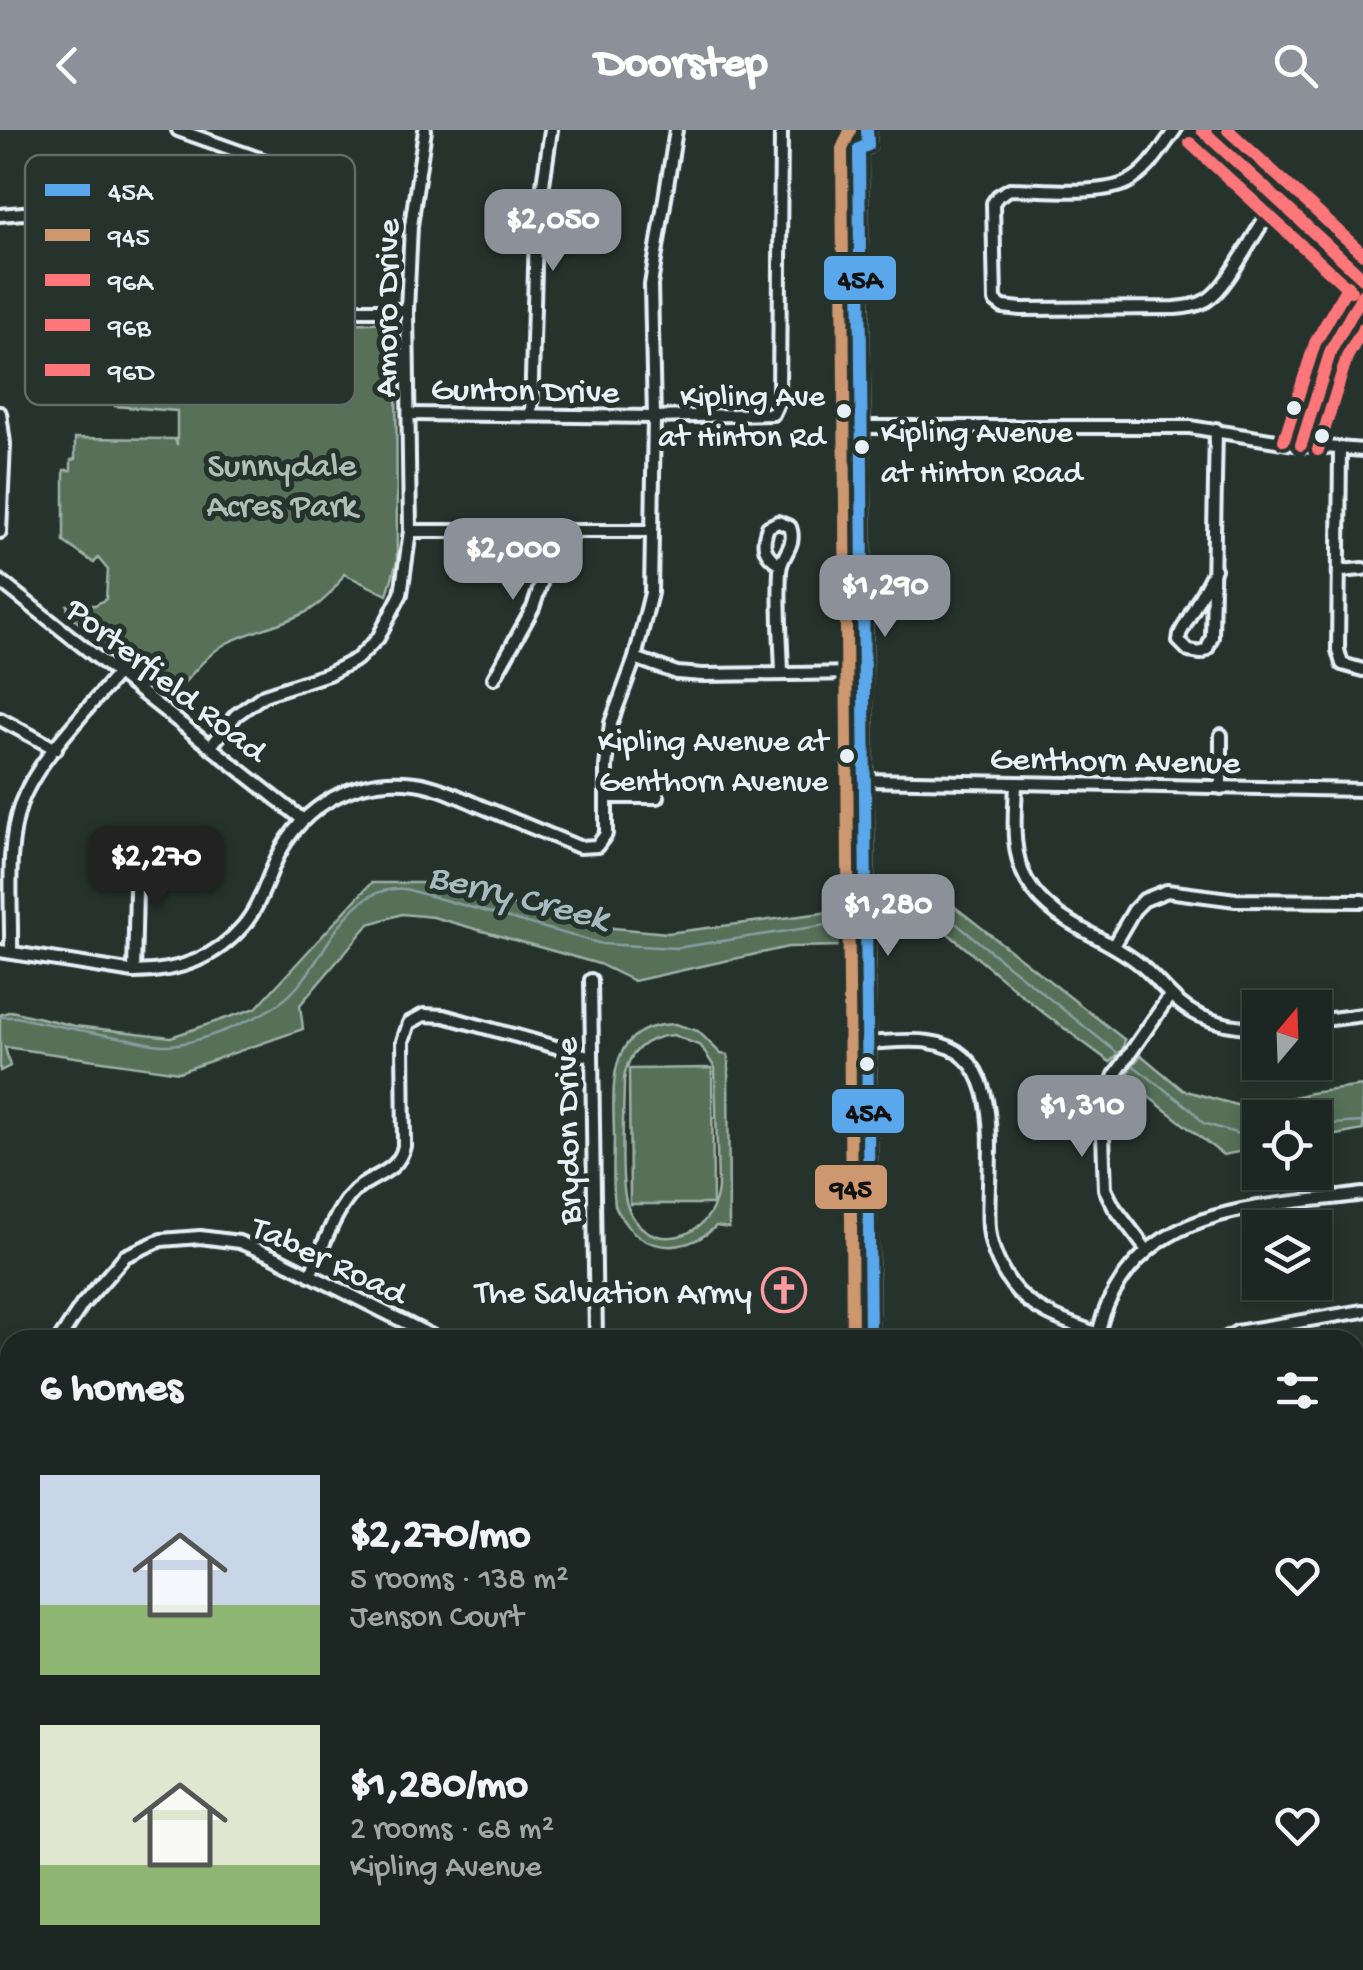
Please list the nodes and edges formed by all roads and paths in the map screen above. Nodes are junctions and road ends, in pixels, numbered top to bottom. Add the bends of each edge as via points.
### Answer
1 (178, 130) edge
2 (426, 130) edge
3 (551, 130) edge
4 (676, 130) edge
5 (781, 130) edge
6 (852, 130) edge
7 (868, 130) edge
8 (1175, 130) edge
9 (1202, 130) edge
10 (859, 149) junction
11 (249, 155) edge
12 (1279, 200) junction
13 (25, 214) edge
14 (0, 215) edge
15 (1363, 278) edge
16 (1363, 294) edge
17 (355, 309) edge
18 (408, 310) junction
19 (0, 413) edge
20 (410, 414) junction
21 (531, 415) junction
22 (654, 417) junction
23 (862, 427) junction
24 (1216, 430) junction
25 (1301, 445) junction
26 (1340, 450) junction
27 (1363, 450) edge
28 (410, 531) junction
29 (650, 531) junction
30 (0, 532) edge
31 (543, 532) junction
32 (780, 564) dead end
33 (1215, 569) junction
34 (1363, 570) edge
35 (1339, 571) junction
36 (0, 580) edge
37 (635, 658) junction
38 (1363, 670) edge
39 (119, 672) junction
40 (864, 672) junction
41 (782, 674) junction
42 (494, 678) dead end
43 (0, 719) edge
44 (1221, 735) dead end
45 (212, 746) junction
46 (56, 750) junction
47 (865, 780) junction
48 (1016, 784) junction
49 (1220, 788) junction
50 (1363, 790) edge
51 (608, 796) junction
52 (658, 796) dead end
53 (302, 819) junction
54 (138, 850) dead end
55 (1363, 901) edge
56 (1113, 946) junction
57 (6, 951) edge
58 (134, 972) junction
59 (590, 980) dead end
60 (1169, 997) junction
61 (1363, 1015) edge
62 (1332, 1018) edge
63 (1242, 1024) edge
64 (868, 1043) junction
65 (592, 1057) junction
66 (1363, 1194) edge
67 (1146, 1249) junction
68 (310, 1274) junction
69 (1363, 1311) edge
70 (68, 1330) edge
71 (420, 1330) edge
72 (596, 1330) edge
73 (870, 1330) edge
74 (1083, 1330) edge
75 (1100, 1330) edge
76 (1249, 1330) edge

1 - 11 street
2 - 18 street, Amoro Drive via 411,226
3 - 21 street via 534,262
4 - 22 street via 651,285
5 - 22 street, Gunton Drive via 773,414
6 - 10 main road via 852,145
7 - 10 main road via 868,145
8 - 12 street via 1127,183 998,196 995,301 1021,309 1194,306 1210,299
9 - 12 street
10 - 23 main road
12 - 15 street
13 - 14 street
16 - 25 street via 1332,350
17 - 18 street
18 - 20 street, Amoro Drive
19 - 30 street
20 - 21 street, Gunton Drive
20 - 28 street, Amoro Drive
21 - 22 street, Gunton Drive
22 - 29 street
23 - 24 street
23 - 40 main road
24 - 25 street
24 - 33 street
25 - 26 street
26 - 27 street
26 - 35 street
28 - 31 street
28 - 45 street, Amoro Drive via 402,594 369,648 344,666 264,694
29 - 31 street
29 - 37 street via 651,593
31 - 42 street via 542,584
32 - 41 street
33 - 33 street via 1212,637 1201,653 1189,651 1180,634
34 - 35 street
35 - 38 street via 1339,658
36 - 39 street, Porterfield Road
37 - 41 street via 677,673
37 - 51 street via 610,723
39 - 45 street, Porterfield Road
39 - 46 street
40 - 41 street
40 - 47 main road
43 - 46 street
44 - 49 street
45 - 53 street, Porterfield Road
46 - 57 street via 27,790 14,830
47 - 48 street, Genthorn Avenue
47 - 64 main road
48 - 49 street, Genthorn Avenue
48 - 56 street via 1014,836 1027,880 1050,908
49 - 50 street, Genthorn Avenue
51 - 52 street
51 - 53 street via 606,834 587,848 410,782 352,789
53 - 58 street via 232,938 192,963
54 - 58 street
55 - 56 street via 1222,899 1167,891 1144,900
56 - 60 street via 1142,965
57 - 58 street
59 - 65 street, Brydon Drive
60 - 63 street via 1218,1022
60 - 67 street via 1102,1110 1106,1189
61 - 62 street
64 - 73 main road
64 - 74 street via 930,1042 950,1047 975,1068 987,1092 989,1232 1000,1268 1046,1313
65 - 68 street via 444,1016 424,1015 409,1024 403,1041 402,1160 347,1199
65 - 72 street, Brydon Drive
66 - 67 street via 1209,1217
67 - 75 street via 1110,1298
68 - 70 street, Taber Road via 239,1242 161,1240 114,1267
68 - 71 street, Taber Road
69 - 76 street

